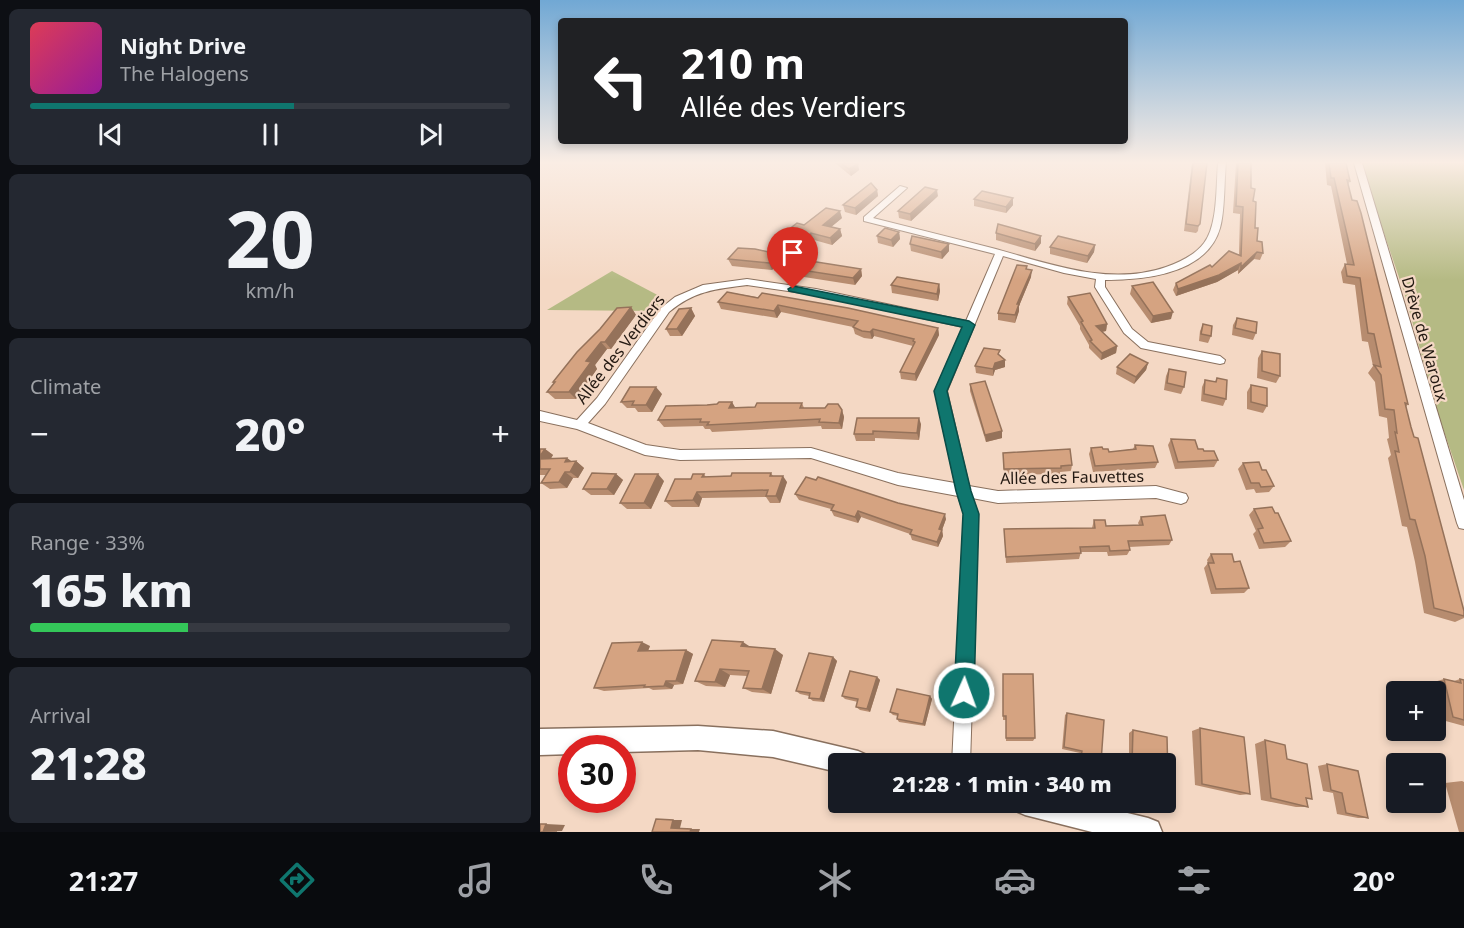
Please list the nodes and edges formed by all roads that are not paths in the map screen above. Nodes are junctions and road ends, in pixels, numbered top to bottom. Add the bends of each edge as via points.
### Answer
1 (887, 202) edge
2 (1218, 202) edge
3 (1369, 202) edge
4 (1000, 253) junction
5 (1101, 276) junction
6 (969, 325) junction
7 (1220, 360) dead end
8 (540, 416) edge
9 (579, 424) junction
10 (963, 491) junction
11 (1181, 498) dead end
12 (1464, 524) edge
13 (540, 742) edge
14 (961, 753) edge
15 (828, 757) edge
16 (1070, 813) edge
17 (1148, 832) edge

1 - 4 street via 867,219
2 - 5 street via 1216,228 1205,250 1192,260 1153,274
3 - 12 street, Drève de Waroux
4 - 5 street
4 - 6 street
5 - 7 street via 1100,287 1128,331 1145,345
6 - 9 street, Allée des Verdiers via 816,292 747,282 706,287 665,310 601,401
6 - 10 street via 941,391
8 - 9 street, Allée des Fauvettes
9 - 10 street, Allée des Fauvettes via 645,450 680,455 811,453 898,479
10 - 11 street, Allée des Fauvettes via 998,497 1156,492
10 - 14 street via 971,514
13 - 15 street via 698,738 773,744
16 - 17 street

